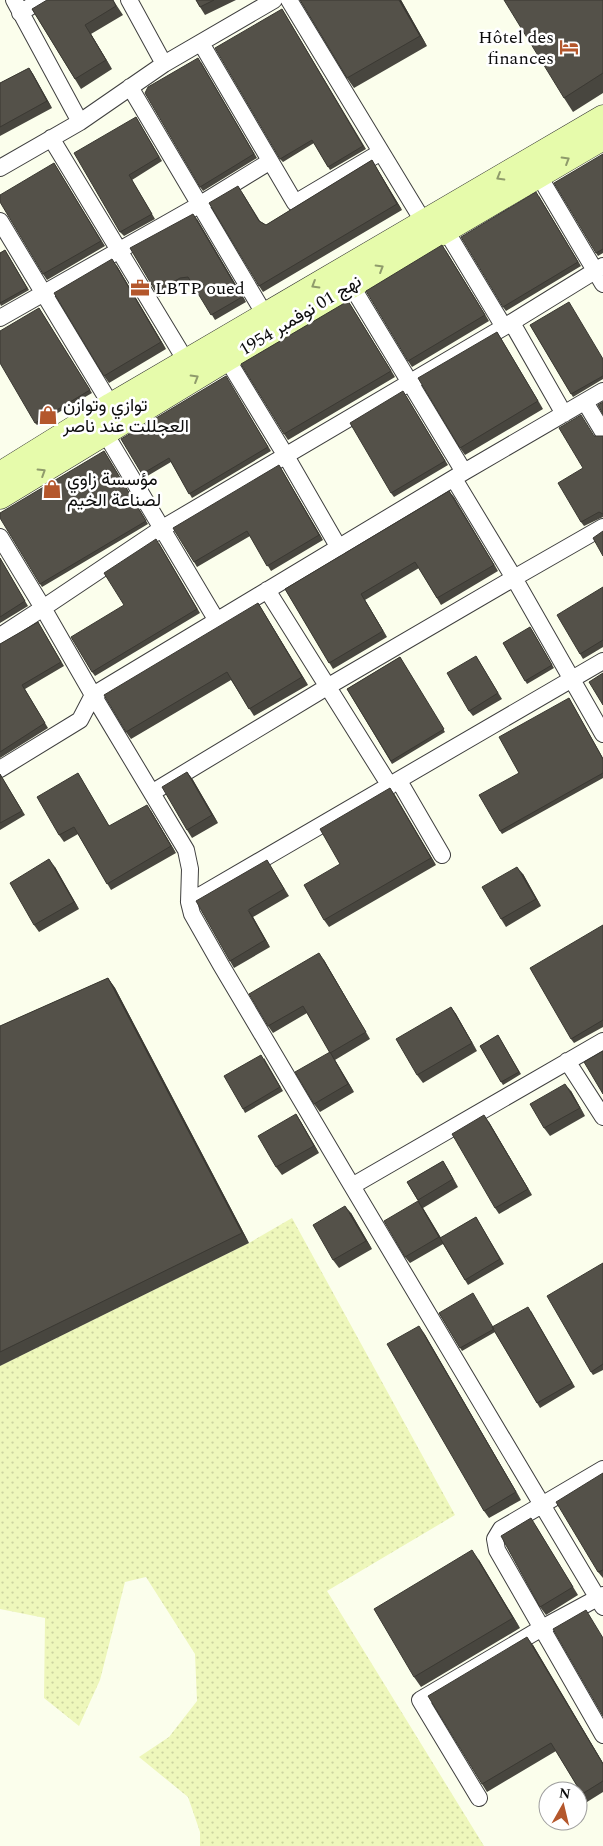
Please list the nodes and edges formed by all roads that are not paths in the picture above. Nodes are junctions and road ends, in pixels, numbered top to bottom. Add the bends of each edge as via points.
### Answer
1 (41, 0) edge
2 (129, 0) edge
3 (274, 0) edge
4 (288, 0) edge
5 (17, 6) edge
6 (200, 42) junction
7 (164, 64) junction
8 (130, 87) junction
9 (603, 117) edge
10 (80, 122) junction
11 (51, 138) junction
12 (603, 138) edge
13 (381, 152) junction
14 (269, 162) junction
15 (0, 168) edge
16 (539, 176) junction
17 (473, 203) junction
18 (199, 205) junction
19 (0, 221) edge
20 (434, 225) junction
21 (119, 252) junction
22 (600, 274) edge
23 (351, 285) junction
24 (44, 294) junction
25 (265, 315) junction
26 (0, 318) edge
27 (508, 325) junction
28 (226, 359) junction
29 (186, 361) junction
30 (409, 383) junction
31 (603, 391) edge
32 (585, 402) junction
33 (111, 405) junction
34 (564, 414) junction
35 (603, 432) edge
36 (104, 433) junction
37 (286, 456) junction
38 (0, 474) edge
39 (459, 475) junction
40 (0, 497) edge
41 (603, 527) edge
42 (161, 529) junction
43 (0, 536) edge
44 (338, 548) junction
45 (514, 578) junction
46 (267, 590) junction
47 (44, 608) junction
48 (216, 621) junction
49 (0, 636) edge
50 (603, 661) edge
51 (573, 679) junction
52 (327, 687) junction
53 (93, 695) junction
54 (603, 734) edge
55 (3, 762) edge
56 (394, 784) junction
57 (153, 792) junction
58 (442, 855) dead end
59 (189, 902) junction
60 (603, 1041) edge
61 (567, 1061) junction
62 (603, 1117) edge
63 (352, 1186) junction
64 (603, 1468) edge
65 (542, 1507) junction
66 (601, 1600) edge
67 (542, 1628) junction
68 (603, 1735) edge
69 (479, 1798) dead end

1 - 5 street
2 - 7 street
3 - 6 street
4 - 13 street
5 - 10 street
6 - 7 street
6 - 14 street
7 - 8 street
8 - 10 street
8 - 18 street
9 -> 17 main road, نهج 01 نوفمبر 1954
10 - 11 street
11 - 15 street
11 - 21 street
16 -> 12 main road, نهج 01 نوفمبر 1954
13 - 14 street via 295,204
13 - 20 street
14 - 18 street
16 - 17 main road, نهج 01 نوفمبر 1954
16 - 22 street
17 - 20 main road, نهج 01 نوفمبر 1954
18 - 21 street
18 - 25 street
19 - 24 street
23 -> 20 main road, نهج 01 نوفمبر 1954
20 -> 25 main road, نهج 01 نوفمبر 1954
20 - 27 street
21 - 24 street
21 - 29 street
22 - 27 street
23 - 28 main road, نهج 01 نوفمبر 1954
23 - 30 street
24 - 26 street
24 - 33 street
25 - 29 main road, نهج 01 نوفمبر 1954
27 - 30 street
27 - 34 street
36 -> 28 main road, نهج 01 نوفمبر 1954
28 - 37 street
29 - 33 main road, نهج 01 نوفمبر 1954
30 - 37 street
30 - 39 street
31 - 32 street
32 - 34 street
32 - 35 street
33 - 38 main road, نهج 01 نوفمبر 1954
34 - 39 street
40 -> 36 main road, نهج 01 نوفمبر 1954
36 - 42 street
37 - 42 street
37 - 44 street
39 - 44 street
39 - 45 street
41 - 45 street
42 - 47 street
42 - 48 street
43 - 47 street
44 - 46 street
45 - 51 street
45 - 52 street
46 - 48 street
46 - 52 street
47 - 49 street
47 - 53 street
48 - 53 street
50 - 51 street
51 - 54 street
51 - 56 street
52 - 56 street
52 - 57 street
53 - 55 street via 80,720
53 - 57 street
56 - 58 street
56 - 59 street
57 - 59 street via 186,850 190,869
59 - 63 street via 192,914 221,966
60 - 61 street
61 - 62 street
61 - 63 street
63 - 65 street
64 - 65 street
65 - 66 street
65 - 67 street via 501,1529 495,1539 497,1550
66 - 67 street
67 - 68 street
67 - 69 street via 420,1700

